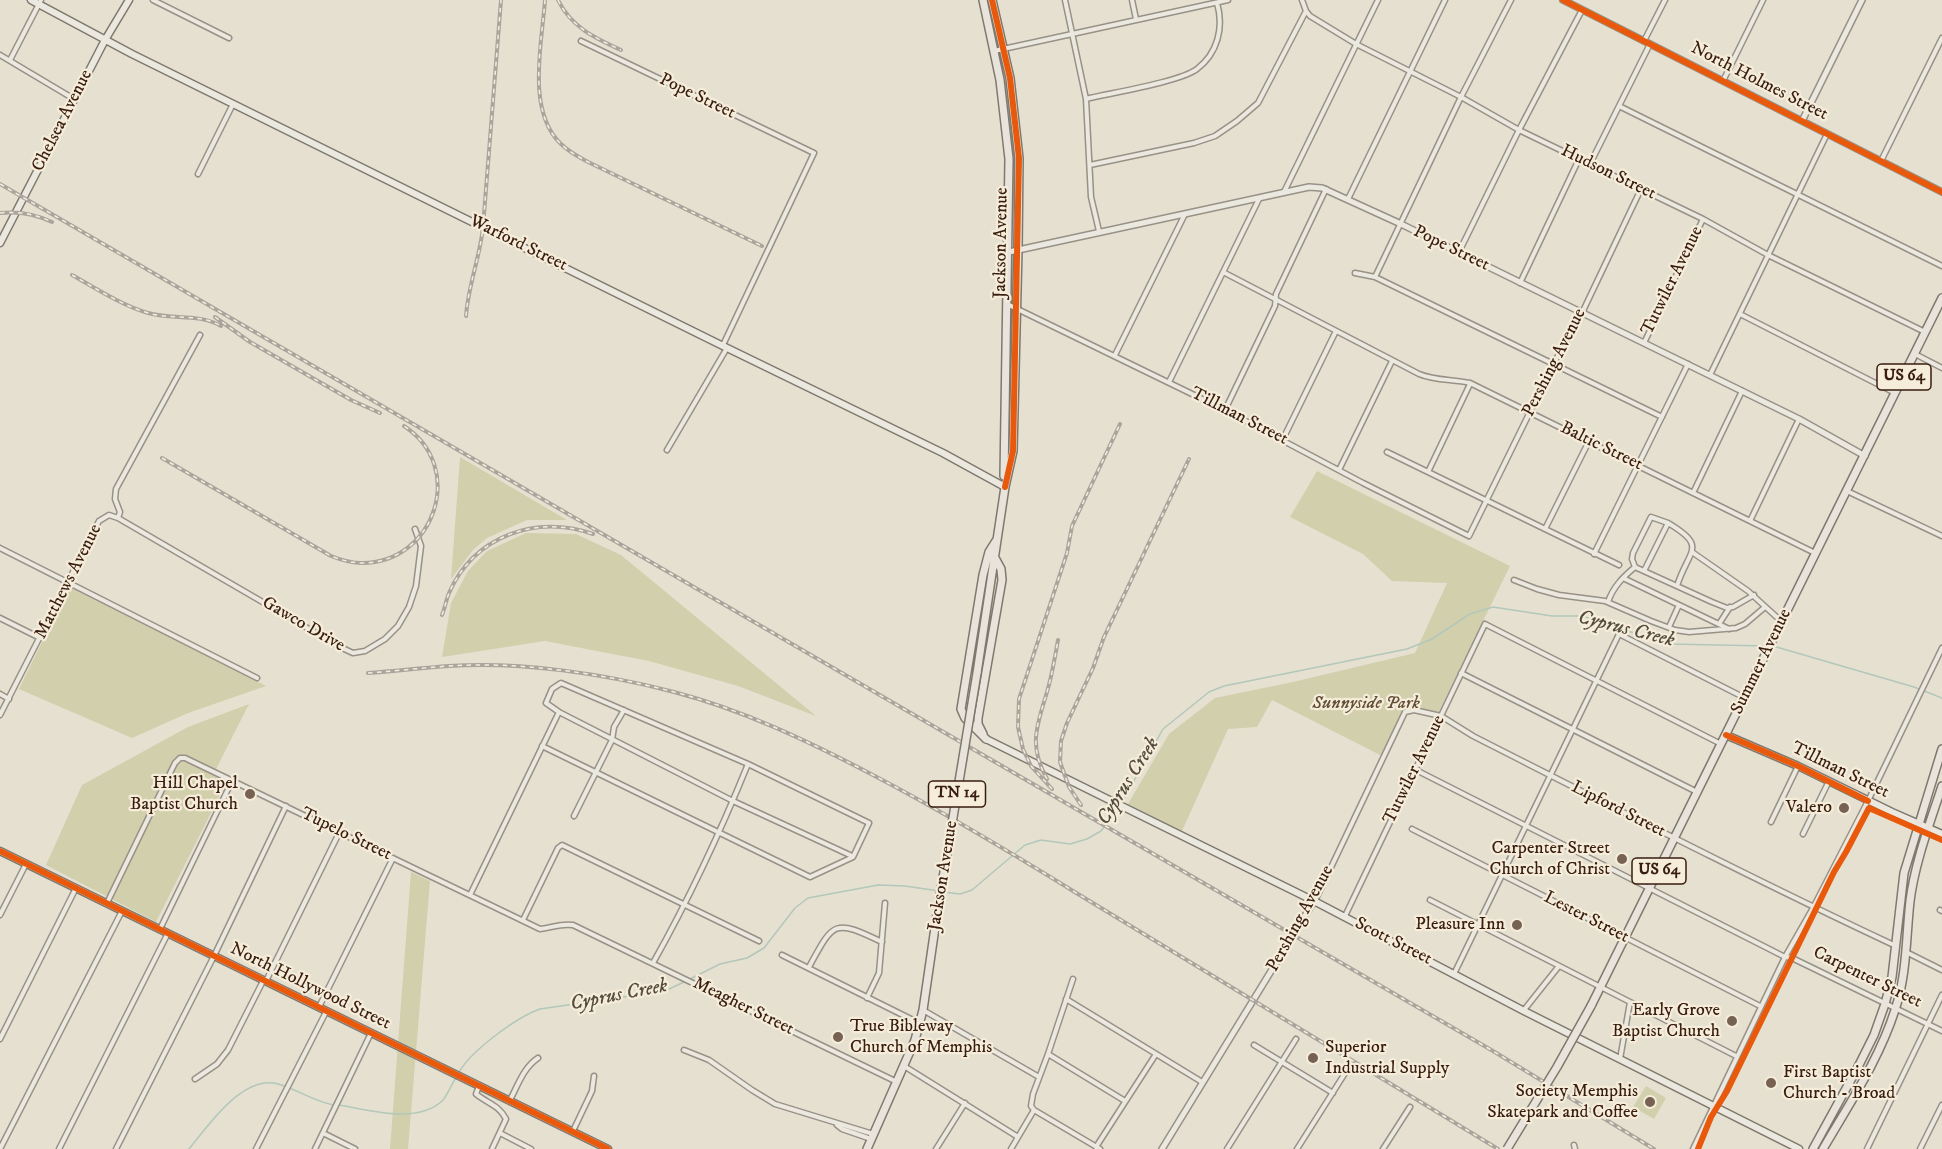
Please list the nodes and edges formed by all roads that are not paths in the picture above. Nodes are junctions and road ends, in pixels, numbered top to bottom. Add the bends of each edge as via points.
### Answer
1 (31, 0) edge
2 (129, 0) edge
3 (153, 0) edge
4 (983, 0) edge
5 (992, 0) edge
6 (1065, 0) edge
7 (1132, 0) edge
8 (1228, 0) edge
9 (1302, 0) edge
10 (1378, 0) edge
11 (1444, 0) edge
12 (1511, 0) edge
13 (1665, 0) edge
14 (1764, 0) edge
15 (1862, 0) edge
16 (1566, 1) edge
17 (40, 2) edge
18 (1217, 3) junction
19 (1582, 10) junction
20 (1306, 11) junction
21 (1136, 19) junction
22 (1073, 33) junction
23 (230, 38) dead end
24 (1942, 38) edge
25 (105, 40) junction
26 (581, 41) dead end
27 (1647, 43) junction
28 (1356, 44) junction
29 (1003, 49) junction
30 (994, 51) junction
31 (0, 55) edge
32 (10, 60) junction
33 (1409, 71) junction
34 (1723, 81) junction
35 (1461, 98) junction
36 (75, 99) junction
37 (1086, 99) junction
38 (233, 104) junction
39 (1619, 106) junction
40 (1802, 121) junction
41 (1519, 130) junction
42 (1827, 134) junction
43 (1019, 158) junction
44 (1009, 159) junction
45 (1579, 159) junction
46 (1881, 161) junction
47 (1590, 164) junction
48 (1090, 165) junction
49 (198, 174) dead end
50 (1326, 189) junction
51 (1641, 189) junction
52 (1942, 192) edge
53 (1283, 193) junction
54 (1798, 194) junction
55 (1259, 199) junction
56 (1348, 199) junction
57 (1186, 213) junction
58 (1703, 219) junction
59 (1401, 224) junction
60 (1099, 231) junction
61 (0, 243) edge
62 (1018, 250) junction
63 (1009, 252) junction
64 (1459, 253) junction
65 (1768, 255) junction
66 (1942, 266) edge
67 (1223, 272) junction
68 (1355, 273) dead end
69 (1375, 277) junction
70 (1520, 283) junction
71 (1942, 298) edge
72 (1276, 300) junction
73 (1007, 304) junction
74 (1016, 308) junction
75 (1582, 313) junction
76 (1740, 314) junction
77 (1336, 331) junction
78 (1926, 333) junction
79 (200, 335) dead end
80 (1644, 343) junction
81 (725, 347) junction
82 (1916, 354) junction
83 (1115, 355) junction
84 (1392, 361) junction
85 (1554, 363) junction
86 (1688, 364) junction
87 (1942, 368) edge
88 (1710, 375) junction
89 (1169, 382) junction
90 (1470, 383) junction
91 (1742, 392) junction
92 (1896, 393) junction
93 (1005, 406) junction
94 (1014, 407) junction
95 (1225, 410) junction
96 (1529, 412) junction
97 (1662, 417) junction
98 (1798, 419) junction
99 (1283, 439) junction
100 (1589, 441) junction
101 (667, 450) dead end
102 (1387, 452) dead end
103 (1864, 456) junction
104 (1638, 465) junction
105 (1339, 470) junction
106 (1428, 472) junction
107 (1005, 487) junction
108 (1847, 491) junction
109 (1693, 492) junction
110 (1486, 501) junction
111 (118, 518) junction
112 (1750, 521) junction
113 (1668, 523) junction
114 (415, 529) dead end
115 (1545, 529) junction
116 (1468, 536) joint
117 (1942, 536) edge
118 (998, 539) junction
119 (0, 548) edge
120 (1692, 552) junction
121 (1594, 554) junction
122 (1815, 554) junction
123 (995, 558) junction
124 (1619, 566) dead end
125 (1635, 567) junction
126 (1644, 571) junction
127 (1623, 578) junction
128 (1515, 580) dead end
129 (68, 582) junction
130 (1677, 586) junction
131 (1754, 596) junction
132 (1608, 602) junction
133 (1678, 605) junction
134 (1730, 607) junction
135 (1765, 607) junction
136 (0, 618) edge
137 (1781, 622) junction
138 (1719, 624) junction
139 (1669, 627) junction
140 (1729, 629) junction
141 (40, 638) junction
142 (1942, 648) edge
143 (1461, 673) junction
144 (257, 678) dead end
145 (1597, 680) junction
146 (0, 694) edge
147 (1744, 698) junction
148 (9, 699) junction
149 (624, 710) junction
150 (559, 712) junction
151 (0, 715) edge
152 (1442, 716) junction
153 (1574, 729) junction
154 (1726, 735) junction
155 (986, 739) junction
156 (612, 740) junction
157 (1721, 744) junction
158 (542, 746) junction
159 (1942, 749) edge
160 (748, 764) junction
161 (1798, 766) junction
162 (1416, 770) junction
163 (595, 773) junction
164 (1551, 776) junction
165 (232, 781) junction
166 (1828, 781) junction
167 (1942, 786) edge
168 (1697, 792) junction
169 (733, 801) junction
170 (1868, 801) junction
171 (286, 806) junction
172 (574, 816) dead end
173 (1771, 822) dead end
174 (1526, 825) junction
175 (1919, 825) junction
176 (1412, 829) dead end
177 (1929, 829) junction
178 (340, 831) junction
179 (719, 834) junction
180 (1803, 834) dead end
181 (1942, 834) edge
182 (1675, 839) junction
183 (0, 851) edge
184 (853, 857) junction
185 (393, 858) junction
186 (26, 864) junction
187 (1502, 876) junction
188 (76, 888) junction
189 (1650, 889) junction
190 (470, 895) junction
191 (1430, 900) dead end
192 (1314, 901) junction
193 (107, 903) junction
194 (885, 903) dead end
195 (685, 905) junction
196 (1813, 908) junction
197 (122, 911) junction
198 (0, 915) edge
199 (1344, 917) junction
200 (522, 920) junction
201 (1478, 925) junction
202 (160, 929) junction
203 (168, 933) junction
204 (1625, 939) junction
205 (759, 941) dead end
206 (882, 942) junction
207 (1896, 946) junction
208 (1906, 952) junction
209 (782, 955) dead end
210 (214, 956) junction
211 (1785, 957) junction
212 (653, 963) junction
213 (1559, 966) junction
214 (809, 967) junction
215 (1942, 970) edge
216 (1454, 974) junction
217 (1073, 979) dead end
218 (264, 981) junction
219 (1601, 987) junction
220 (1942, 995) edge
221 (867, 998) junction
222 (1066, 999) junction
223 (1630, 1002) junction
224 (1885, 1004) junction
225 (1760, 1006) junction
226 (319, 1007) junction
227 (1896, 1009) junction
228 (327, 1011) junction
229 (923, 1011) junction
230 (1524, 1011) junction
231 (920, 1023) junction
232 (1928, 1024) junction
233 (1942, 1031) edge
234 (371, 1033) junction
235 (0, 1039) edge
236 (1296, 1039) dead end
237 (1254, 1045) dead end
238 (684, 1050) dead end
239 (1048, 1054) junction
240 (1156, 1054) junction
241 (1736, 1056) junction
242 (538, 1058) dead end
243 (1620, 1059) junction
244 (1280, 1062) junction
245 (904, 1066) junction
246 (1347, 1070) dead end
247 (594, 1076) dead end
248 (1039, 1077) junction
249 (195, 1080) dead end
250 (897, 1082) junction
251 (1203, 1083) junction
252 (479, 1086) junction
253 (1333, 1093) junction
254 (510, 1101) junction
255 (1125, 1101) junction
256 (965, 1103) junction
257 (1942, 1105) edge
258 (1410, 1107) dead end
259 (1713, 1107) junction
260 (1034, 1110) junction
261 (572, 1132) junction
262 (323, 1133) junction
263 (500, 1133) junction
264 (872, 1137) junction
265 (1018, 1137) junction
266 (1089, 1143) junction
267 (1814, 1146) edge
268 (1098, 1148) edge
269 (1824, 1148) edge
270 (0, 1149) edge
271 (59, 1149) edge
272 (116, 1149) edge
273 (256, 1149) edge
274 (315, 1149) edge
275 (355, 1149) edge
276 (492, 1149) edge
277 (531, 1149) edge
278 (608, 1149) edge
279 (867, 1149) edge
280 (936, 1149) edge
281 (1011, 1149) edge
282 (1085, 1149) edge
283 (1162, 1149) edge
284 (1227, 1149) edge
285 (1298, 1149) edge
286 (1383, 1149) edge
287 (1507, 1149) edge
288 (1693, 1149) edge
289 (1799, 1149) edge
290 (1867, 1149) edge
291 (1920, 1149) edge

1 - 17 main road, Warford Street
2 - 25 main road, Chelsea Avenue
3 - 23 street
4 - 30 main road, Jackson Avenue / TN 14
5 - 29 main road, Jackson Avenue / TN 14
6 - 22 street
7 - 21 street
8 - 18 street
9 - 20 street
10 - 28 street
11 - 33 street
12 - 35 street
13 - 27 street
14 - 34 street
15 - 40 street
16 - 19 street, North Holmes Street
17 - 25 main road, Warford Street
17 - 32 street
18 - 21 street
18 - 37 street via 1220,30 1213,50 1197,69 1182,77
19 - 27 street, North Holmes Street
19 - 41 street
20 - 28 street, Hudson Street via 1320,24
20 - 48 street via 1258,103 1237,121 1215,136 1194,143
21 - 22 street
22 - 29 street
22 - 37 street
24 - 46 street
25 - 36 main road, Chelsea Avenue
25 - 38 main road, Warford Street
26 - 81 street, Pope Street via 814,153
27 - 34 street, North Holmes Street
27 - 39 street
28 - 33 street, Hudson Street
28 - 53 street
29 - 30 street
29 - 43 main road, Jackson Avenue / TN 14
30 - 44 main road, Jackson Avenue / TN 14
31 - 32 street
32 - 36 street
33 - 35 street, Hudson Street
33 - 56 street
34 - 40 street, North Holmes Street
35 - 41 street, Hudson Street
35 - 59 street
36 - 61 main road, Chelsea Avenue
37 - 48 street
38 - 49 street
38 - 81 main road, Warford Street
39 - 47 street
39 - 54 street
40 - 42 street, North Holmes Street
41 - 45 street, Hudson Street
41 - 64 street
42 - 46 street, North Holmes Street
42 - 54 street
43 - 44 street
43 - 62 main road, Jackson Avenue / TN 14
44 - 63 main road, Jackson Avenue / TN 14
45 - 47 street, Hudson Street
45 - 70 street
46 - 52 street, North Holmes Street
47 - 51 street, Hudson Street
48 - 60 street via 1091,197
50 - 53 street, Pope Street via 1313,187
50 - 56 street, Pope Street
50 - 72 street via 1275,294
51 - 58 street, Hudson Street
51 - 75 street, Pershing Avenue
53 - 55 street, Pope Street
54 - 65 street
54 - 66 street
55 - 57 street, Pope Street
55 - 67 street
56 - 59 street, Pope Street
57 - 60 street, Pope Street
57 - 83 street
58 - 65 street, Hudson Street
58 - 80 street, Tutwiler Avenue
59 - 64 street, Pope Street
59 - 69 street
60 - 62 street, Pope Street
62 - 63 street, Pope Street
62 - 74 main road, Jackson Avenue / TN 14
63 - 73 main road, Jackson Avenue / TN 14
64 - 70 street, Pope Street
65 - 76 street
65 - 78 street, Hudson Street
67 - 72 street, Baltic Street
67 - 89 street
68 - 69 street
69 - 85 street
70 - 75 street, Pope Street
71 - 78 main road, Summer Avenue / US 64
72 - 77 street, Baltic Street
72 - 95 street
73 - 74 street, Tillman Street
73 - 93 main road, Jackson Avenue / TN 14
74 - 83 street, Tillman Street
74 - 94 main road, Jackson Avenue / TN 14
75 - 80 street, Pope Street
75 - 85 street, Pershing Avenue
76 - 88 street
76 - 92 street
77 - 84 street, Baltic Street
77 - 99 street
78 - 82 main road, Summer Avenue / US 64
79 - 111 street, Matthews Avenue via 116,489
80 - 86 street, Pope Street
81 - 101 street
81 - 107 main road, Warford Street
82 - 87 street
82 - 92 main road, Summer Avenue / US 64
83 - 89 street, Tillman Street
84 - 90 street, Baltic Street via 1431,379
84 - 105 street
85 - 96 street, Pershing Avenue
85 - 97 street
86 - 88 street, Pope Street
86 - 97 street
88 - 91 street, Pope Street
89 - 95 street, Tillman Street
90 - 96 street, Baltic Street
90 - 106 street
91 - 98 street, Pope Street
91 - 109 street
92 - 103 main road, Summer Avenue / US 64
93 - 94 street
93 - 107 main road, Jackson Avenue / TN 14
94 - 107 main road, Jackson Avenue / TN 14 via 1013,451
95 - 99 street, Tillman Street
96 - 100 street, Baltic Street
96 - 110 street, Pershing Avenue
97 - 104 street
98 - 103 street, Pope Street
98 - 112 street
99 - 105 street, Tillman Street
100 - 104 street, Baltic Street
100 - 115 street
102 - 106 street
103 - 108 main road, Summer Avenue / US 64
104 - 109 street, Baltic Street
104 - 121 street
105 - 116 street, Tillman Street
106 - 110 street
107 - 118 main road, Jackson Avenue / TN 14
108 - 117 street
108 - 122 main road, Summer Avenue / US 64
109 - 112 street, Baltic Street
110 - 115 street
110 - 116 street, Pershing Avenue
111 - 114 street, Gawco Drive via 353,653 385,639 409,607 421,546
111 - 129 street, Matthews Avenue via 109,515 99,521
112 - 122 street, Baltic Street
113 - 120 street via 1690,538
113 - 125 street via 1651,517 1633,553
113 - 126 street
115 - 121 street
118 - 123 main road, Jackson Avenue / TN 14
118 - 155 main road via 989,552 983,575 962,709 964,718
119 - 129 street
120 - 130 street
120 - 131 street
121 - 124 street
122 - 137 main road, Summer Avenue / US 64
123 - 155 main road via 1002,580 978,718
123 - 229 main road, Jackson Avenue / TN 14, bridge
125 - 126 street
125 - 127 street
126 - 130 street
127 - 132 street
127 - 133 street
128 - 132 street via 1559,595
129 - 141 street, Matthews Avenue
129 - 144 street
130 - 134 street
131 - 134 street
131 - 135 street
132 - 139 street
133 - 138 street
133 - 139 street
134 - 138 street
135 - 137 street
135 - 140 street via 1745,624
136 - 141 street
137 - 147 main road, Summer Avenue / US 64
138 - 140 street
139 - 140 street via 1689,632
141 - 148 street, Matthews Avenue
142 - 170 street
143 - 145 street, Tutwiler Avenue via 1485,624
143 - 152 street, Tutwiler Avenue
143 - 153 street
145 - 147 street via 1619,634
145 - 153 street
145 - 157 street
146 - 148 street
147 - 154 main road, Summer Avenue / US 64
148 - 151 street, Matthews Avenue
149 - 150 street via 561,683 552,688 546,703
149 - 156 street
149 - 160 street
150 - 156 street
150 - 158 street
152 - 162 street, Tutwiler Avenue
152 - 164 street, Lipford Street
152 - 192 street, Pershing Avenue via 1405,712
153 - 164 street
153 - 168 street
154 - 157 main road, Summer Avenue / US 64
154 - 161 main road, Tillman Street
155 - 192 main road, Scott Street
156 - 163 street
156 - 169 street
157 - 168 main road, Summer Avenue / US 64
158 - 163 street
158 - 190 street
159 - 175 main road
160 - 169 street
160 - 184 street via 869,823
161 - 166 main road, Tillman Street
161 - 173 street
162 - 174 street, Carpenter Street
162 - 199 street, Tutwiler Avenue
163 - 172 street
163 - 179 street
164 - 174 street
164 - 182 street, Lipford Street
165 - 171 street, Tupelo Street
165 - 193 street, Tupelo Street via 185,758 178,759
165 - 202 street
166 - 170 main road, Tillman Street
166 - 180 street
167 - 177 main road
168 - 182 main road, Summer Avenue / US 64
169 - 179 street
169 - 184 street
170 - 175 main road, Tillman Street
170 - 196 street
171 - 178 street, Tupelo Street
171 - 210 street
174 - 187 street
174 - 189 street, Carpenter Street
175 - 177 main road, Tillman Street
175 - 207 main road via 1904,873
176 - 187 street, Lester Street
177 - 181 main road, Tillman Street
177 - 208 main road via 1911,900
178 - 185 street, Tupelo Street
178 - 218 street
179 - 184 street via 810,877
179 - 195 street
182 - 189 main road, Summer Avenue / US 64
182 - 196 street, Lipford Street
183 - 186 main road, North Hollywood Street
185 - 190 street, Tupelo Street
185 - 226 street
186 - 188 main road, North Hollywood Street
186 - 198 street
187 - 201 street
187 - 204 street, Lester Street
188 - 193 main road, North Hollywood Street
188 - 235 street
189 - 204 main road, Summer Avenue / US 64
189 - 211 street, Carpenter Street
190 - 200 street, Tupelo Street
191 - 201 street
192 - 199 main road, Scott Street
192 - 251 street, Pershing Avenue
193 - 197 main road, North Hollywood Street
194 - 206 street
195 - 200 street via 559,846
195 - 205 street
195 - 212 street
196 - 207 street, Lipford Street
196 - 211 street
197 - 202 main road, North Hollywood Street
197 - 270 street
199 - 216 main road, Scott Street
200 - 212 street, Meagher Street via 540,929 563,923 573,925
201 - 213 street
201 - 216 street
202 - 203 main road, North Hollywood Street
203 - 210 main road, North Hollywood Street
203 - 271 street
204 - 219 main road, Summer Avenue / US 64
204 - 225 street, Lester Street
206 - 214 street via 842,927 825,937
206 - 221 street via 879,974
207 - 224 main road
208 - 215 street
208 - 227 main road
209 - 214 street
210 - 218 main road, North Hollywood Street
210 - 272 street
211 - 224 street, Carpenter Street
211 - 225 street
212 - 250 street, Meagher Street
213 - 219 street
213 - 230 street
214 - 221 street
216 - 230 main road, Scott Street
217 - 222 street
218 - 226 main road, North Hollywood Street
218 - 249 street via 228,1050
219 - 223 street
219 - 287 main road, Summer Avenue / US 64, bridge
220 - 232 street
221 - 231 street
222 - 239 street
222 - 240 street
223 - 241 street
223 - 243 street
224 - 227 street, Carpenter Street
224 - 267 main road via 1874,1035
225 - 241 street
226 - 228 main road, North Hollywood Street
227 - 232 street, Carpenter Street
227 - 269 main road via 1867,1072
228 - 234 main road, North Hollywood Street
228 - 273 street
229 - 231 main road, Jackson Avenue / TN 14
229 - 248 street
230 - 243 main road, Scott Street
231 - 245 main road, Jackson Avenue / TN 14
232 - 233 street, Carpenter Street
232 - 290 street
234 - 252 main road, North Hollywood Street
234 - 262 street
236 - 244 street
237 - 244 street
238 - 264 street via 709,1059 775,1104
239 - 248 street
239 - 255 street
240 - 251 street
240 - 255 street
241 - 259 street
242 - 254 street via 524,1072
243 - 259 main road, Scott Street
244 - 253 street
244 - 284 street
245 - 250 main road, Jackson Avenue / TN 14
245 - 256 street
246 - 253 street
247 - 261 street via 592,1091
248 - 260 street via 1031,1106
250 - 264 main road, Jackson Avenue / TN 14
251 - 283 street, Pershing Avenue
252 - 254 main road, North Hollywood Street
252 - 263 street via 476,1094 501,1110 506,1119
253 - 285 street
254 - 261 main road, North Hollywood Street
255 - 268 street
256 - 265 street
256 - 280 street
257 - 291 street
258 - 286 street
259 - 288 street
259 - 289 main road, Scott Street
260 - 265 street
260 - 266 street
261 - 278 main road, North Hollywood Street
262 - 274 street
262 - 275 street
263 - 276 street
263 - 277 street
264 - 279 main road, Jackson Avenue / TN 14
265 - 281 street
266 - 268 street
266 - 282 street

